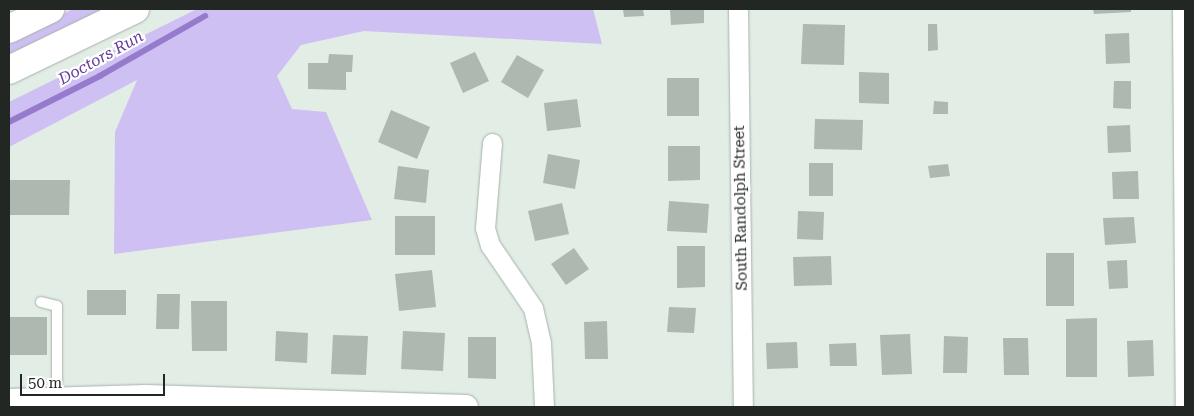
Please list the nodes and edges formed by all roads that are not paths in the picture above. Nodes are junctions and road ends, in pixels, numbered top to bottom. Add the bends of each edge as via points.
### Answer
1 (50, 9) edge
2 (135, 9) edge
3 (738, 9) edge
4 (1182, 9) edge
5 (9, 29) edge
6 (9, 70) edge
7 (492, 143) dead end
8 (41, 302) dead end
9 (57, 399) junction
10 (17, 403) edge
11 (433, 407) edge
12 (466, 407) edge
13 (544, 407) edge
14 (743, 407) edge
15 (1185, 407) edge

1 - 5 main road
2 - 6 main road
3 - 14 street, South Randolph Street
4 - 15 street
7 - 13 street via 484,228 490,244 533,308 541,343
8 - 9 lane via 56,306
9 - 10 street
9 - 11 street via 146,397
11 - 12 street

